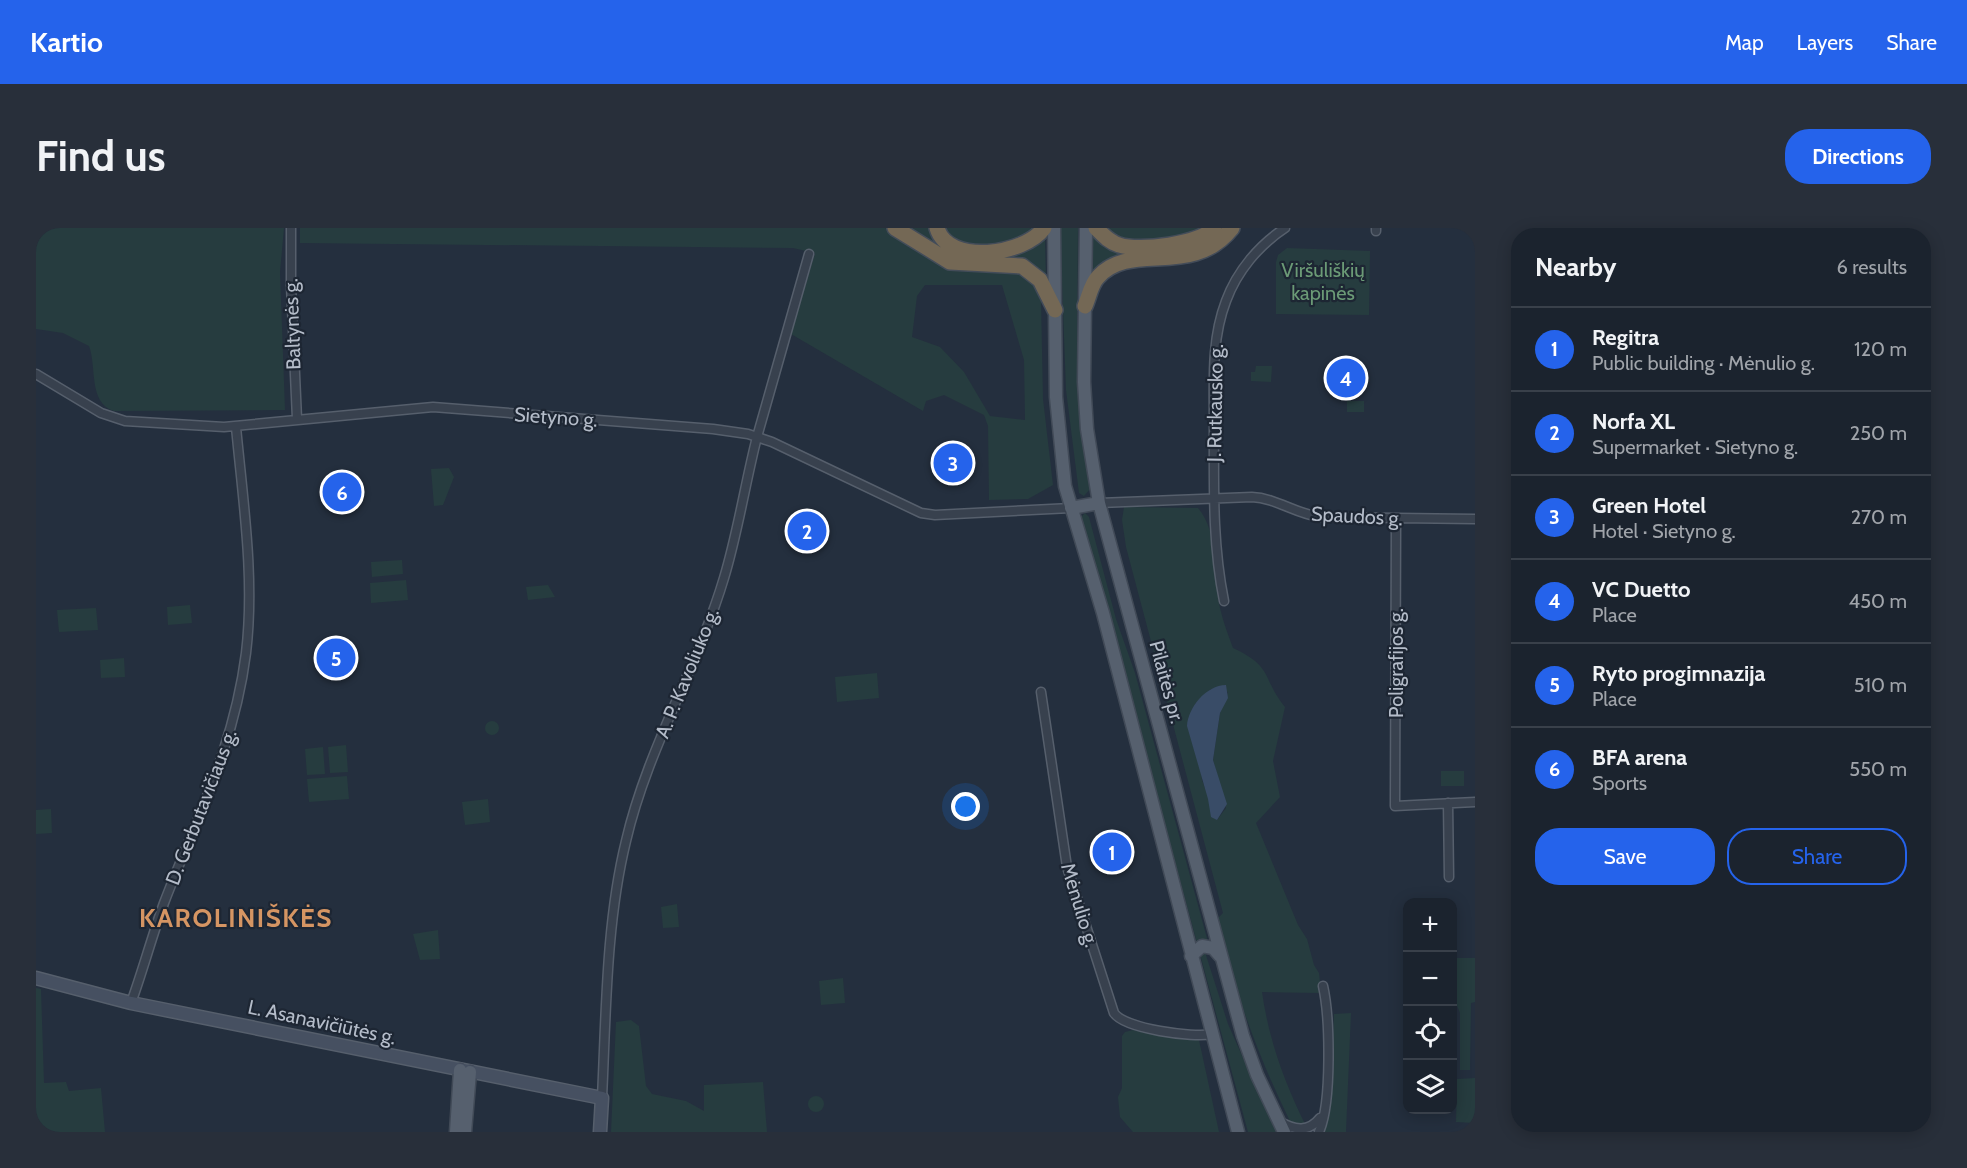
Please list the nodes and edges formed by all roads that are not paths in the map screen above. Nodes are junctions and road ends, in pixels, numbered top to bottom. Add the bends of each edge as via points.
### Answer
1 (291, 228) edge
2 (895, 228) edge
3 (937, 228) edge
4 (1044, 228) edge
5 (1054, 228) edge
6 (1086, 228) edge
7 (1096, 228) edge
8 (1214, 228) edge
9 (1232, 228) edge
10 (1286, 228) edge
11 (809, 254) dead end
12 (1085, 306) junction
13 (1054, 310) junction
14 (36, 374) edge
15 (297, 419) junction
16 (236, 427) junction
17 (758, 436) junction
18 (1214, 499) junction
19 (1099, 504) junction
20 (1071, 508) junction
21 (1396, 519) junction
22 (1475, 519) edge
23 (1224, 600) dead end
24 (1041, 692) dead end
25 (1475, 802) edge
26 (1448, 803) junction
27 (1449, 877) dead end
28 (1191, 956) junction
29 (1220, 956) junction
30 (36, 978) edge
31 (1323, 986) dead end
32 (131, 1003) junction
33 (1212, 1034) junction
34 (465, 1071) junction
35 (602, 1098) junction
36 (1324, 1110) junction
37 (1281, 1126) edge
38 (456, 1132) edge
39 (465, 1132) edge
40 (600, 1132) edge
41 (1238, 1132) edge
42 (1319, 1132) edge

1 - 15 street, Baltynės g.
2 - 13 highway via 943,259 958,264 1022,266 1040,280
3 - 4 highway via 947,245 966,251 1021,247
5 - 13 main road
6 - 12 main road, Pilaitės pr.
7 - 8 highway via 1113,243 1136,248 1194,241
9 - 12 highway via 1219,244 1204,252 1110,267 1096,279
10 - 18 street, J. Rutkausko g. via 1240,272 1219,322 1214,357
11 - 17 street, A. P. Kavoliuko g.
12 - 19 main road, Pilaitės pr. via 1087,429
13 - 20 main road via 1056,407
14 - 16 street, Sietyno g. via 112,419
15 - 16 street, Sietyno g.
15 - 17 street, Sietyno g. via 441,407
16 - 32 street, D. Gerbutavičiaus g. via 249,591 241,686 218,773 164,905
17 - 20 street, Sietyno g. via 921,513
17 - 35 street, A. P. Kavoliuko g. via 713,611 642,787 626,840 614,924
18 - 19 street, Spaudos g.
18 - 21 street, Spaudos g. via 1260,498 1309,515
18 - 23 street, J. Rutkausko g. via 1218,573
19 - 20 main road
19 - 29 main road, Pilaitės pr.
20 - 28 main road via 1103,613
21 - 22 street, Spaudos g.
21 - 26 street, Poligrafijos g. via 1395,806
24 - 33 street, Mėnulio g. via 1067,867 1114,1014 1123,1022 1169,1032
25 - 26 street
26 - 27 street
28 - 29 main road via 1207,946
28 - 33 main road
29 - 37 main road, Pilaitės pr. via 1250,1056
30 - 32 main road, L. Asanavičiūtės g.
31 - 36 street via 1328,1016
32 - 34 main road, L. Asanavičiūtės g.
33 - 41 main road
34 - 35 main road, L. Asanavičiūtės g.
34 - 38 main road
34 - 39 main road
35 - 40 main road
36 - 37 street via 1316,1126 1307,1131
36 - 42 street

